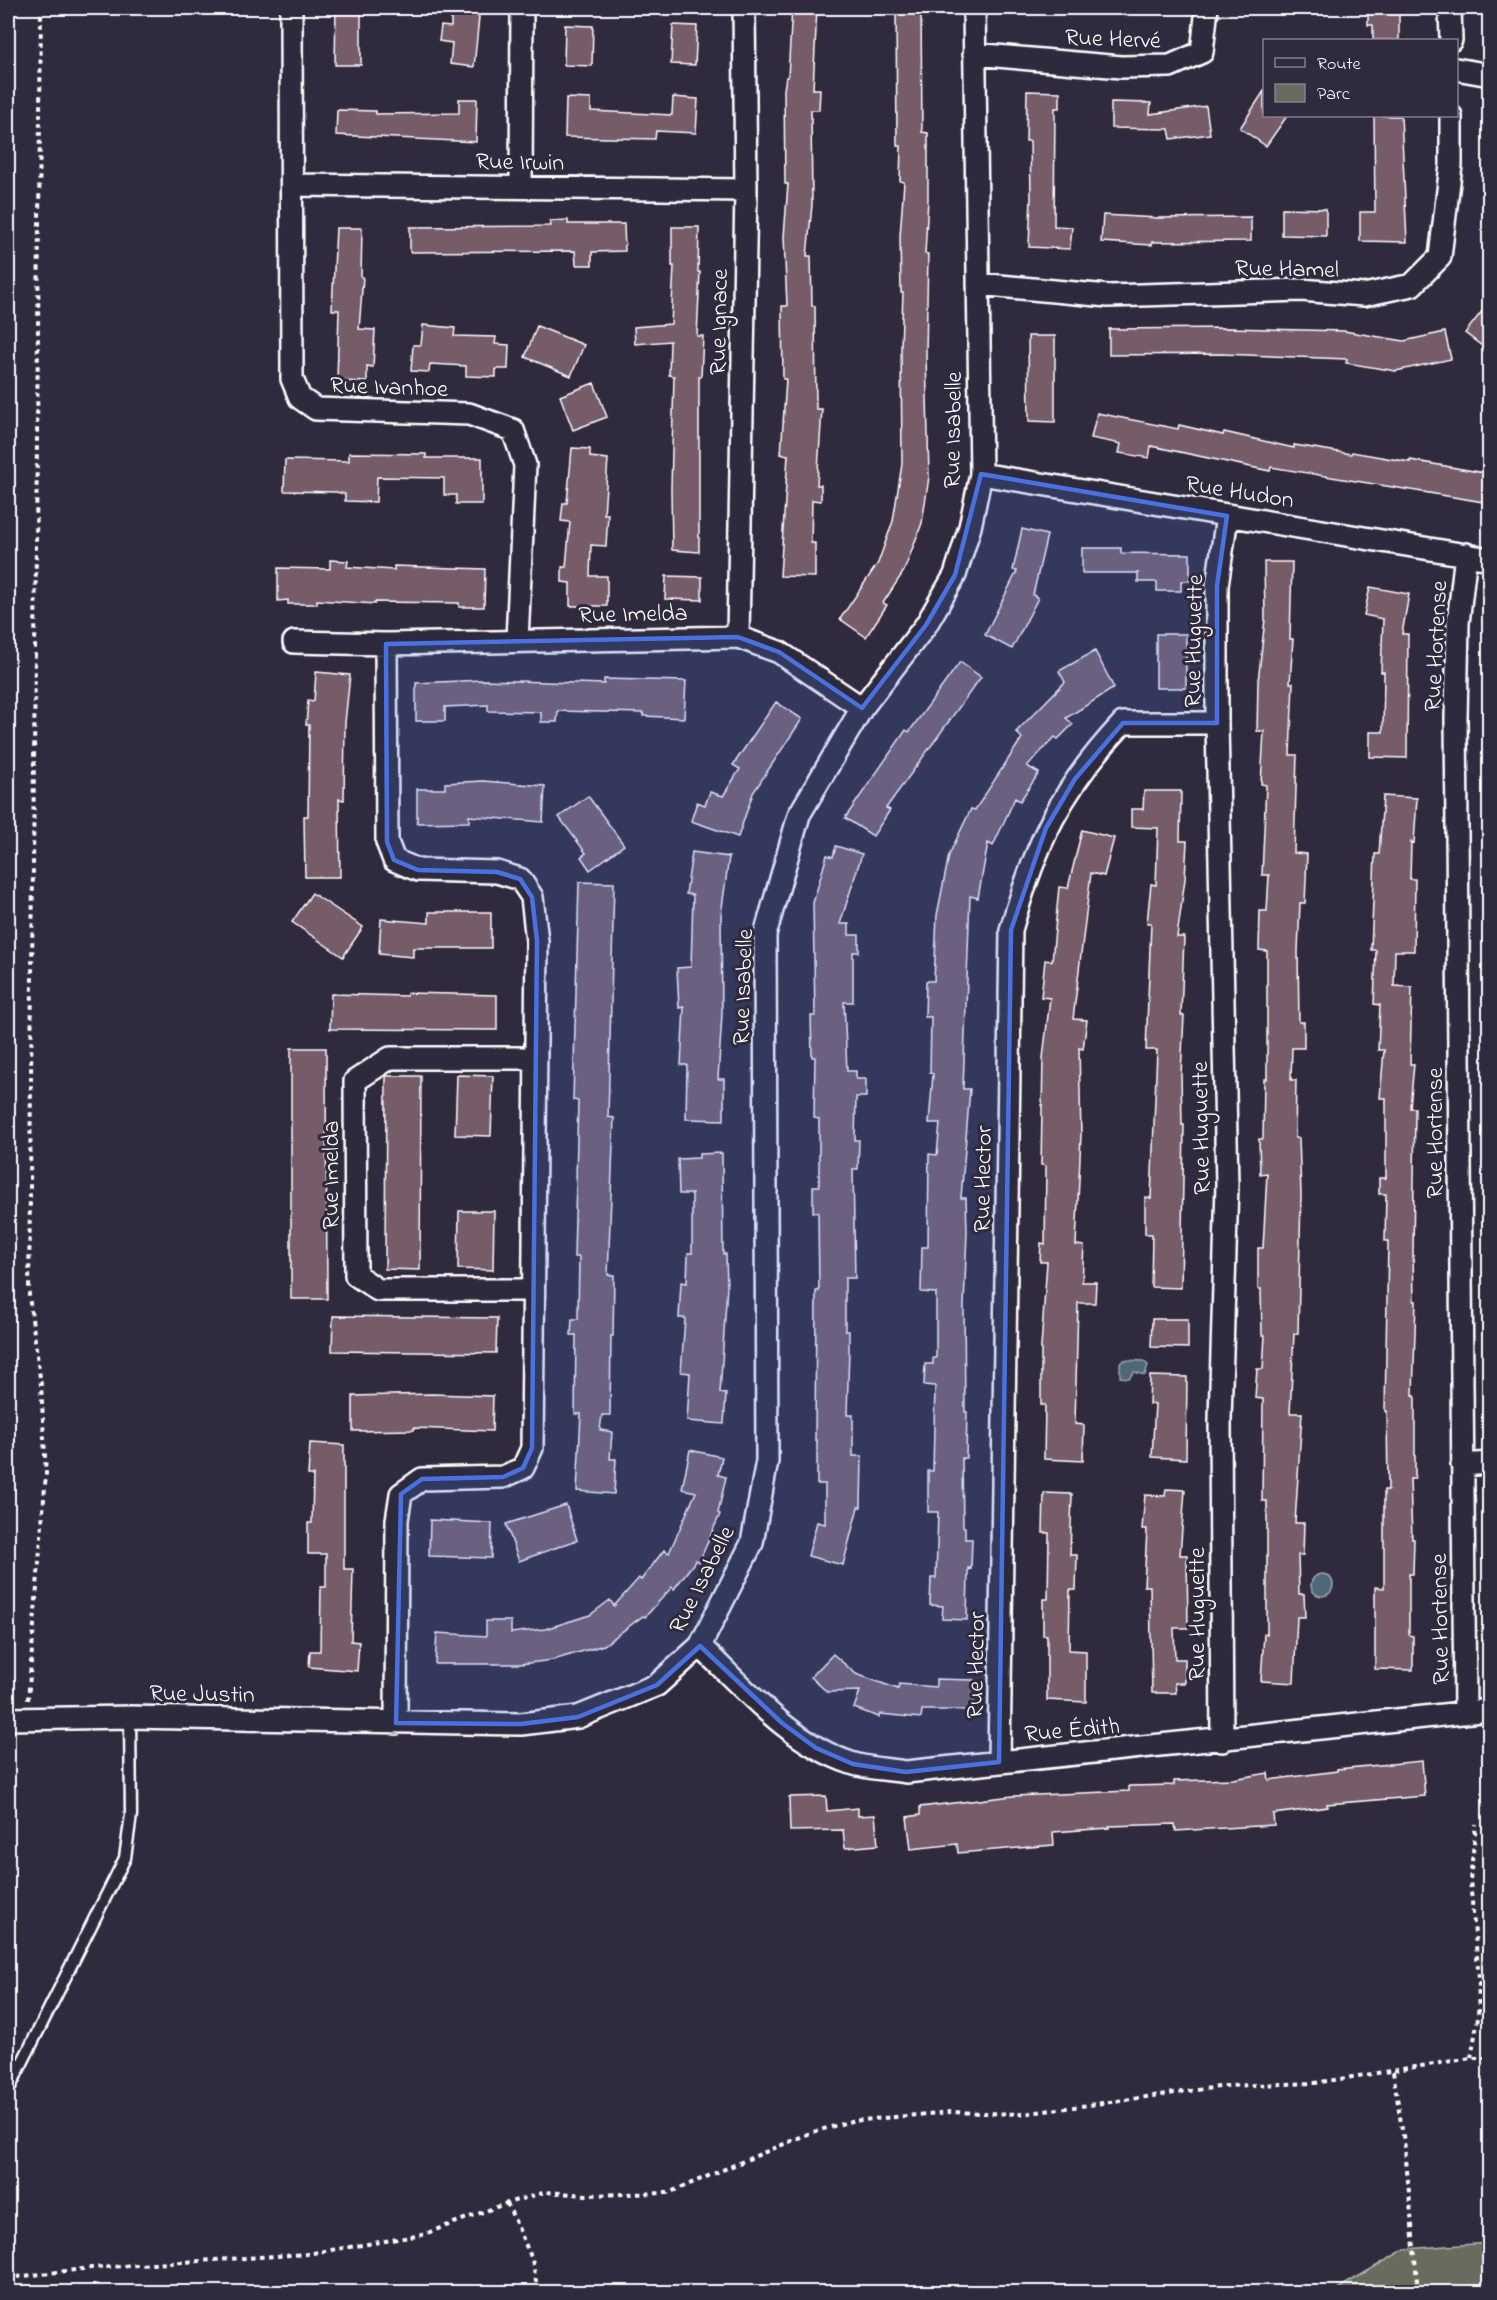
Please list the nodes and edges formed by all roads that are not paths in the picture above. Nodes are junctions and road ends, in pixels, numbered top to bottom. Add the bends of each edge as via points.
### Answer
1 (291, 8) edge
2 (522, 8) edge
3 (744, 8) edge
4 (974, 8) edge
5 (1207, 8) edge
6 (1450, 8) edge
7 (1450, 39) edge
8 (974, 54) junction
9 (1458, 69) edge
10 (1490, 75) edge
11 (1451, 117) edge
12 (293, 185) junction
13 (521, 186) junction
14 (746, 190) junction
15 (978, 284) junction
16 (981, 474) junction
17 (1227, 516) junction
18 (1466, 554) junction
19 (1490, 559) edge
20 (738, 637) junction
21 (517, 641) junction
22 (294, 642) dead end
23 (386, 644) junction
24 (862, 708) junction
25 (1217, 723) junction
26 (534, 1058) junction
27 (532, 1290) junction
28 (1490, 1463) edge
29 (1462, 1465) junction
30 (700, 1646) junction
31 (1490, 1710) edge
32 (1465, 1713) junction
33 (130, 1717) junction
34 (17, 1719) edge
35 (396, 1723) junction
36 (1222, 1741) junction
37 (999, 1762) junction
38 (8, 2091) edge

1 - 12 street, Rue Ivanhoe
2 - 13 street
3 - 14 street, Rue Ignace
4 - 8 street, Rue Isabelle
5 - 8 street, Rue Hervé via 1202,52 1170,66 1121,67
6 - 7 street
8 - 15 street, Rue Isabelle
9 - 10 street
11 - 15 street, Rue Hamel via 1451,165 1440,257 1412,285 1364,295 1301,290 1108,296
12 - 13 street, Rue Irwin
12 - 21 street, Rue Ivanhoe via 290,358 292,379 300,398 316,409 470,414 513,430 525,465
13 - 14 street, Rue Irwin
14 - 20 street, Rue Ignace
15 - 16 street, Rue Isabelle
16 - 17 street, Rue Hudon
16 - 24 street, Rue Isabelle via 955,574 926,625
17 - 18 street, Rue Hudon
17 - 25 street, Rue Huguette via 1217,586
18 - 19 street, Rue Hudon
18 - 29 street, Rue Hortense via 1458,623 1456,718
20 - 21 street, Rue Imelda
20 - 24 street, Rue Imelda via 779,652
21 - 23 street, Rue Imelda
22 - 23 street, Rue Imelda
23 - 26 street via 387,842 394,860 418,870 497,872 520,879 532,897 537,942
24 - 30 street, Rue Isabelle via 799,815 765,935 767,1461 752,1543
25 - 36 street, Rue Huguette via 1227,1184 1220,1420
25 - 37 street, Rue Hector via 1123,723 1075,779 1046,828 1011,930
26 - 27 street
26 - 27 street, Rue Imelda via 390,1058 355,1081 356,1275 378,1290
27 - 35 street via 532,1448 524,1468 503,1477 422,1479 401,1494
28 - 29 street
29 - 32 street, Rue Hortense
30 - 35 street, Rue Isabelle via 657,1685 578,1717 521,1724
30 - 37 street, Rue Édith via 782,1723 816,1748 853,1764 906,1772
31 - 32 street, Rue Édith
32 - 36 street, Rue Édith
33 - 34 street, Rue Justin
33 - 35 street, Rue Justin
33 - 38 lane via 131,1815 125,1858
36 - 37 street, Rue Édith

